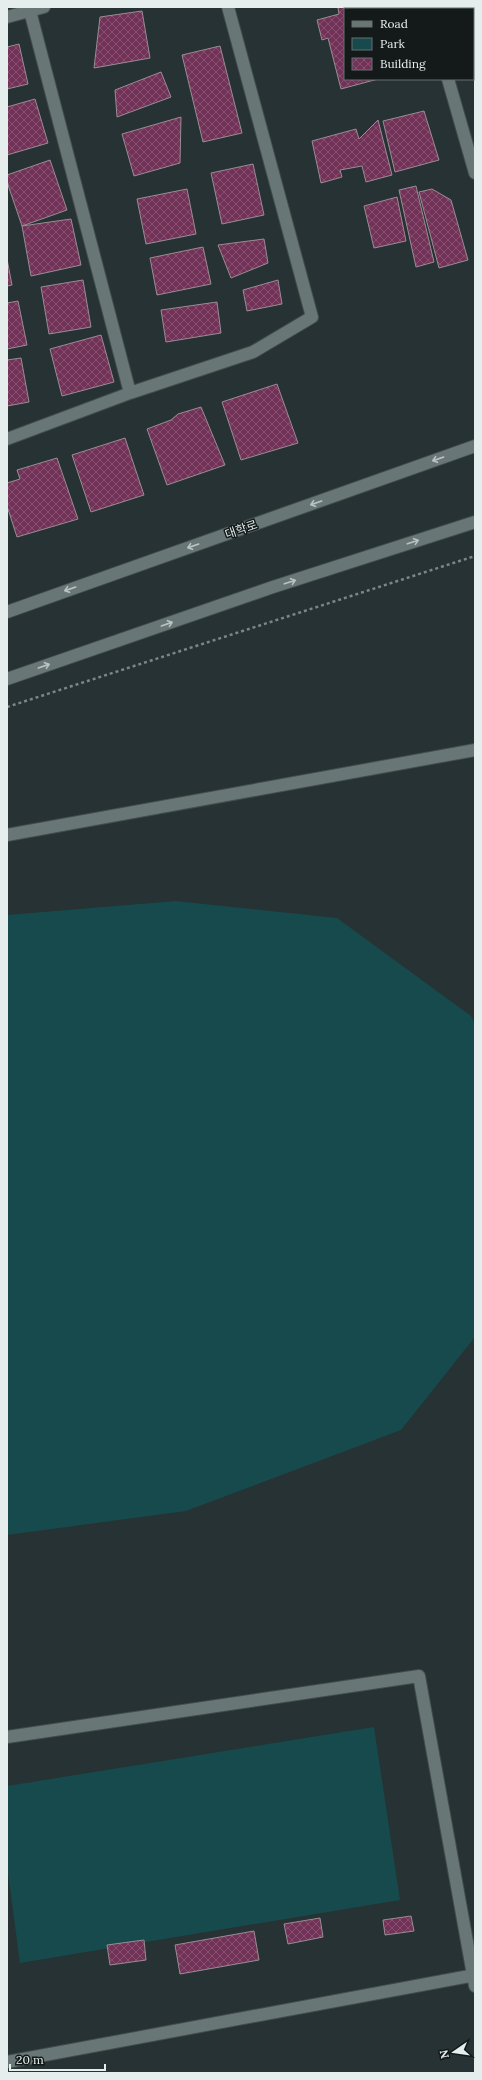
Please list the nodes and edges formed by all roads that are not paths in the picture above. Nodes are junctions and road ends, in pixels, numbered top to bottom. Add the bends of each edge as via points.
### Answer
1 (44, 7) edge
2 (228, 7) edge
3 (30, 11) junction
4 (7, 17) edge
5 (448, 80) edge
6 (475, 173) edge
7 (130, 393) junction
8 (7, 439) edge
9 (475, 446) edge
10 (475, 522) edge
11 (7, 612) edge
12 (7, 679) edge
13 (475, 750) edge
14 (7, 835) edge
15 (7, 1737) edge
16 (474, 1979) edge
17 (7, 2062) edge

1 - 3 street
2 - 7 street via 312,316 253,352
3 - 4 street
3 - 7 street
5 - 6 street
7 - 8 street
9 -> 11 street, 대학로
12 -> 10 street via 273,587
13 - 14 street
15 - 16 street via 419,1676
16 - 17 street

